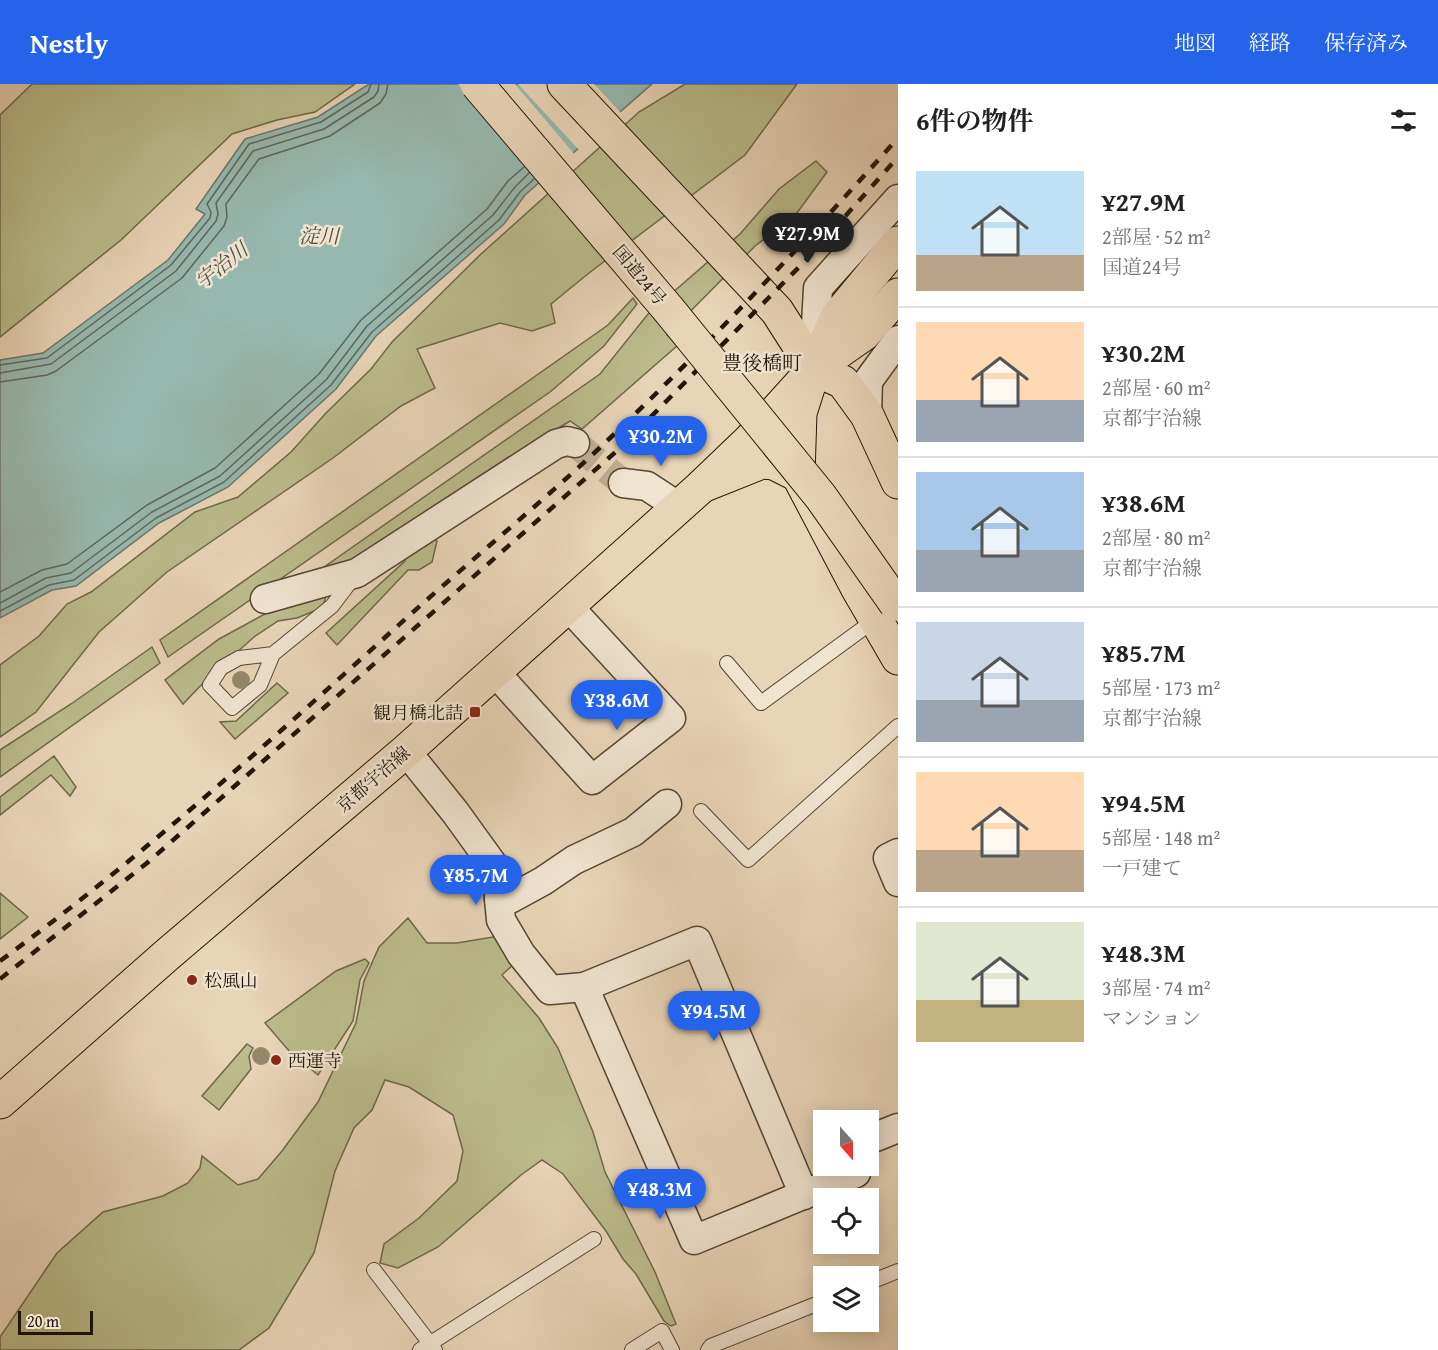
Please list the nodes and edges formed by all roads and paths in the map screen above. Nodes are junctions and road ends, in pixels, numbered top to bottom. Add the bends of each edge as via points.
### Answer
1 (477, 84) edge
2 (505, 84) edge
3 (564, 84) edge
4 (898, 199) edge
5 (898, 243) edge
6 (898, 294) edge
7 (898, 340) edge
8 (814, 369) junction
9 (867, 415) junction
10 (575, 443) dead end
11 (798, 475) junction
12 (898, 482) edge
13 (623, 483) tunnel mouth
14 (691, 497) junction
15 (898, 571) edge
16 (357, 573) junction
17 (265, 598) dead end
18 (567, 605) junction
19 (890, 610) edge
20 (273, 654) junction
21 (898, 658) edge
22 (727, 663) dead end
23 (494, 671) junction
24 (898, 726) edge
25 (406, 751) junction
26 (667, 804) dead end
27 (701, 812) dead end
28 (898, 853) edge
29 (898, 882) edge
30 (499, 899) junction
31 (584, 987) junction
32 (0, 1102) edge
33 (898, 1128) edge
34 (879, 1136) edge
35 (849, 1176) edge
36 (804, 1195) junction
37 (594, 1239) dead end
38 (374, 1270) dead end
39 (898, 1271) edge
40 (879, 1279) edge
41 (813, 1305) edge
42 (428, 1348) edge
43 (632, 1350) edge
44 (672, 1350) edge
45 (708, 1350) edge

1 - 19 main road, 国道24号, bridge via 669,309 822,497
2 - 15 main road, 国道24号 via 739,363 839,488
3 - 8 main road via 777,311
4 - 8 street via 818,288
5 - 8 main road via 837,317
6 - 8 main road via 864,334
7 - 9 street via 868,381
8 - 9 main road via 843,382
8 - 11 main road, 国道24号 via 800,413
8 - 14 main road, 京都宇治線 via 749,441
9 - 12 main road
10 - 16 street via 556,444
11 - 14 main road via 774,463 762,462
11 - 19 main road, 国道24号 via 823,524
13 - 14 street
14 - 18 main road, 京都宇治線
16 - 17 street
16 - 20 lane via 332,606
18 - 23 main road, 京都宇治線
18 - 23 street via 671,718 592,780
19 - 21 main road, 国道24号
19 - 22 lane via 761,703
20 - 20 lane via 260,685 232,708 210,685 221,668 239,658
23 - 25 main road, 京都宇治線
24 - 27 lane via 748,860
25 - 30 street via 500,873
25 - 32 main road, 京都宇治線
26 - 30 street via 633,832 574,860 510,900
28 - 29 street via 888,858
30 - 31 street via 501,920 521,954 550,990
31 - 36 street via 694,1240
31 - 36 street via 697,941
33 - 34 street
35 - 36 street
37 - 42 lane
38 - 42 lane
39 - 40 lane
41 - 45 lane
43 - 44 lane via 662,1331

